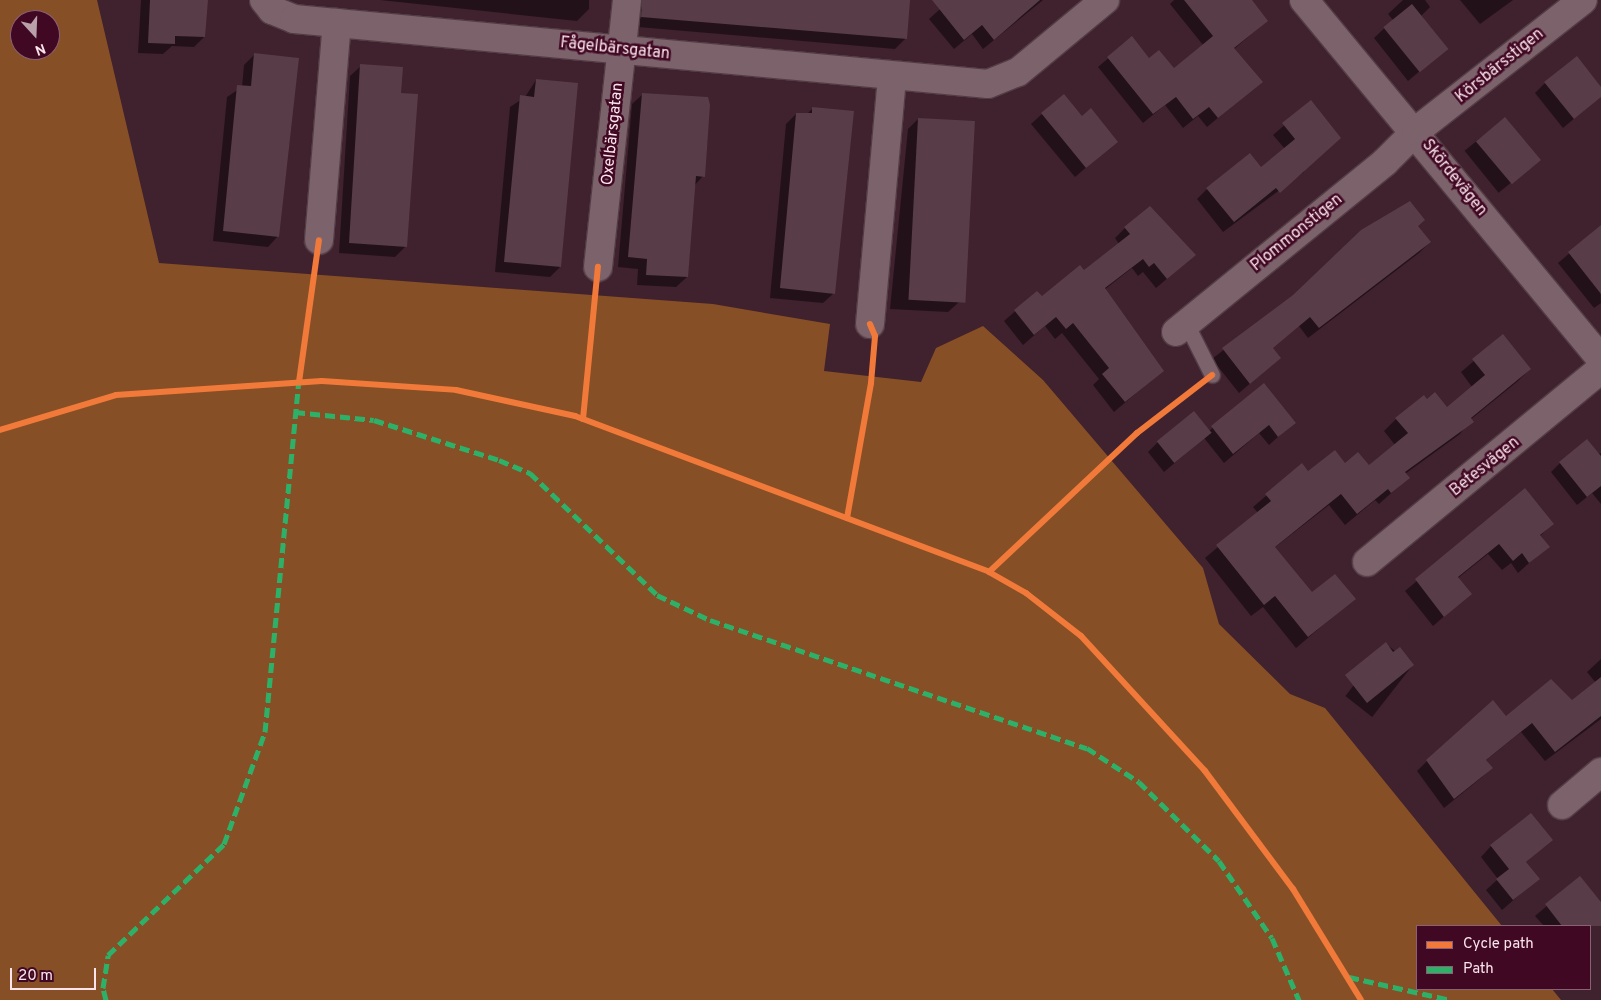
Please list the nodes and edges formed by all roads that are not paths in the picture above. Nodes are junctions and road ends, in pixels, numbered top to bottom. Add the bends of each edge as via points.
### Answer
1 (264, 0) edge
2 (626, 0) edge
3 (1104, 0) edge
4 (1304, 0) edge
5 (1583, 0) edge
6 (337, 23) junction
7 (622, 51) junction
8 (892, 78) junction
9 (1416, 131) junction
10 (319, 240) dead end
11 (598, 267) dead end
12 (870, 324) dead end
13 (1181, 328) joint
14 (1601, 358) edge
15 (1601, 369) edge
16 (1212, 375) dead end
17 (1366, 562) dead end
18 (1601, 772) edge
19 (1562, 805) dead end

1 - 6 street, Fågelbärsgatan via 272,10 294,19
2 - 7 street, Oxelbärsgatan
3 - 8 street, Fågelbärsgatan via 1000,82
4 - 9 street, Skördevägen
5 - 9 street, Körsbärsstigen
6 - 7 street, Fågelbärsgatan
6 - 10 street
7 - 8 street, Fågelbärsgatan
7 - 11 street, Oxelbärsgatan
8 - 12 street
9 - 13 street, Plommonstigen via 1385,162
9 - 14 street, Skördevägen
13 - 16 lane
15 - 17 street, Betesvägen
18 - 19 street

